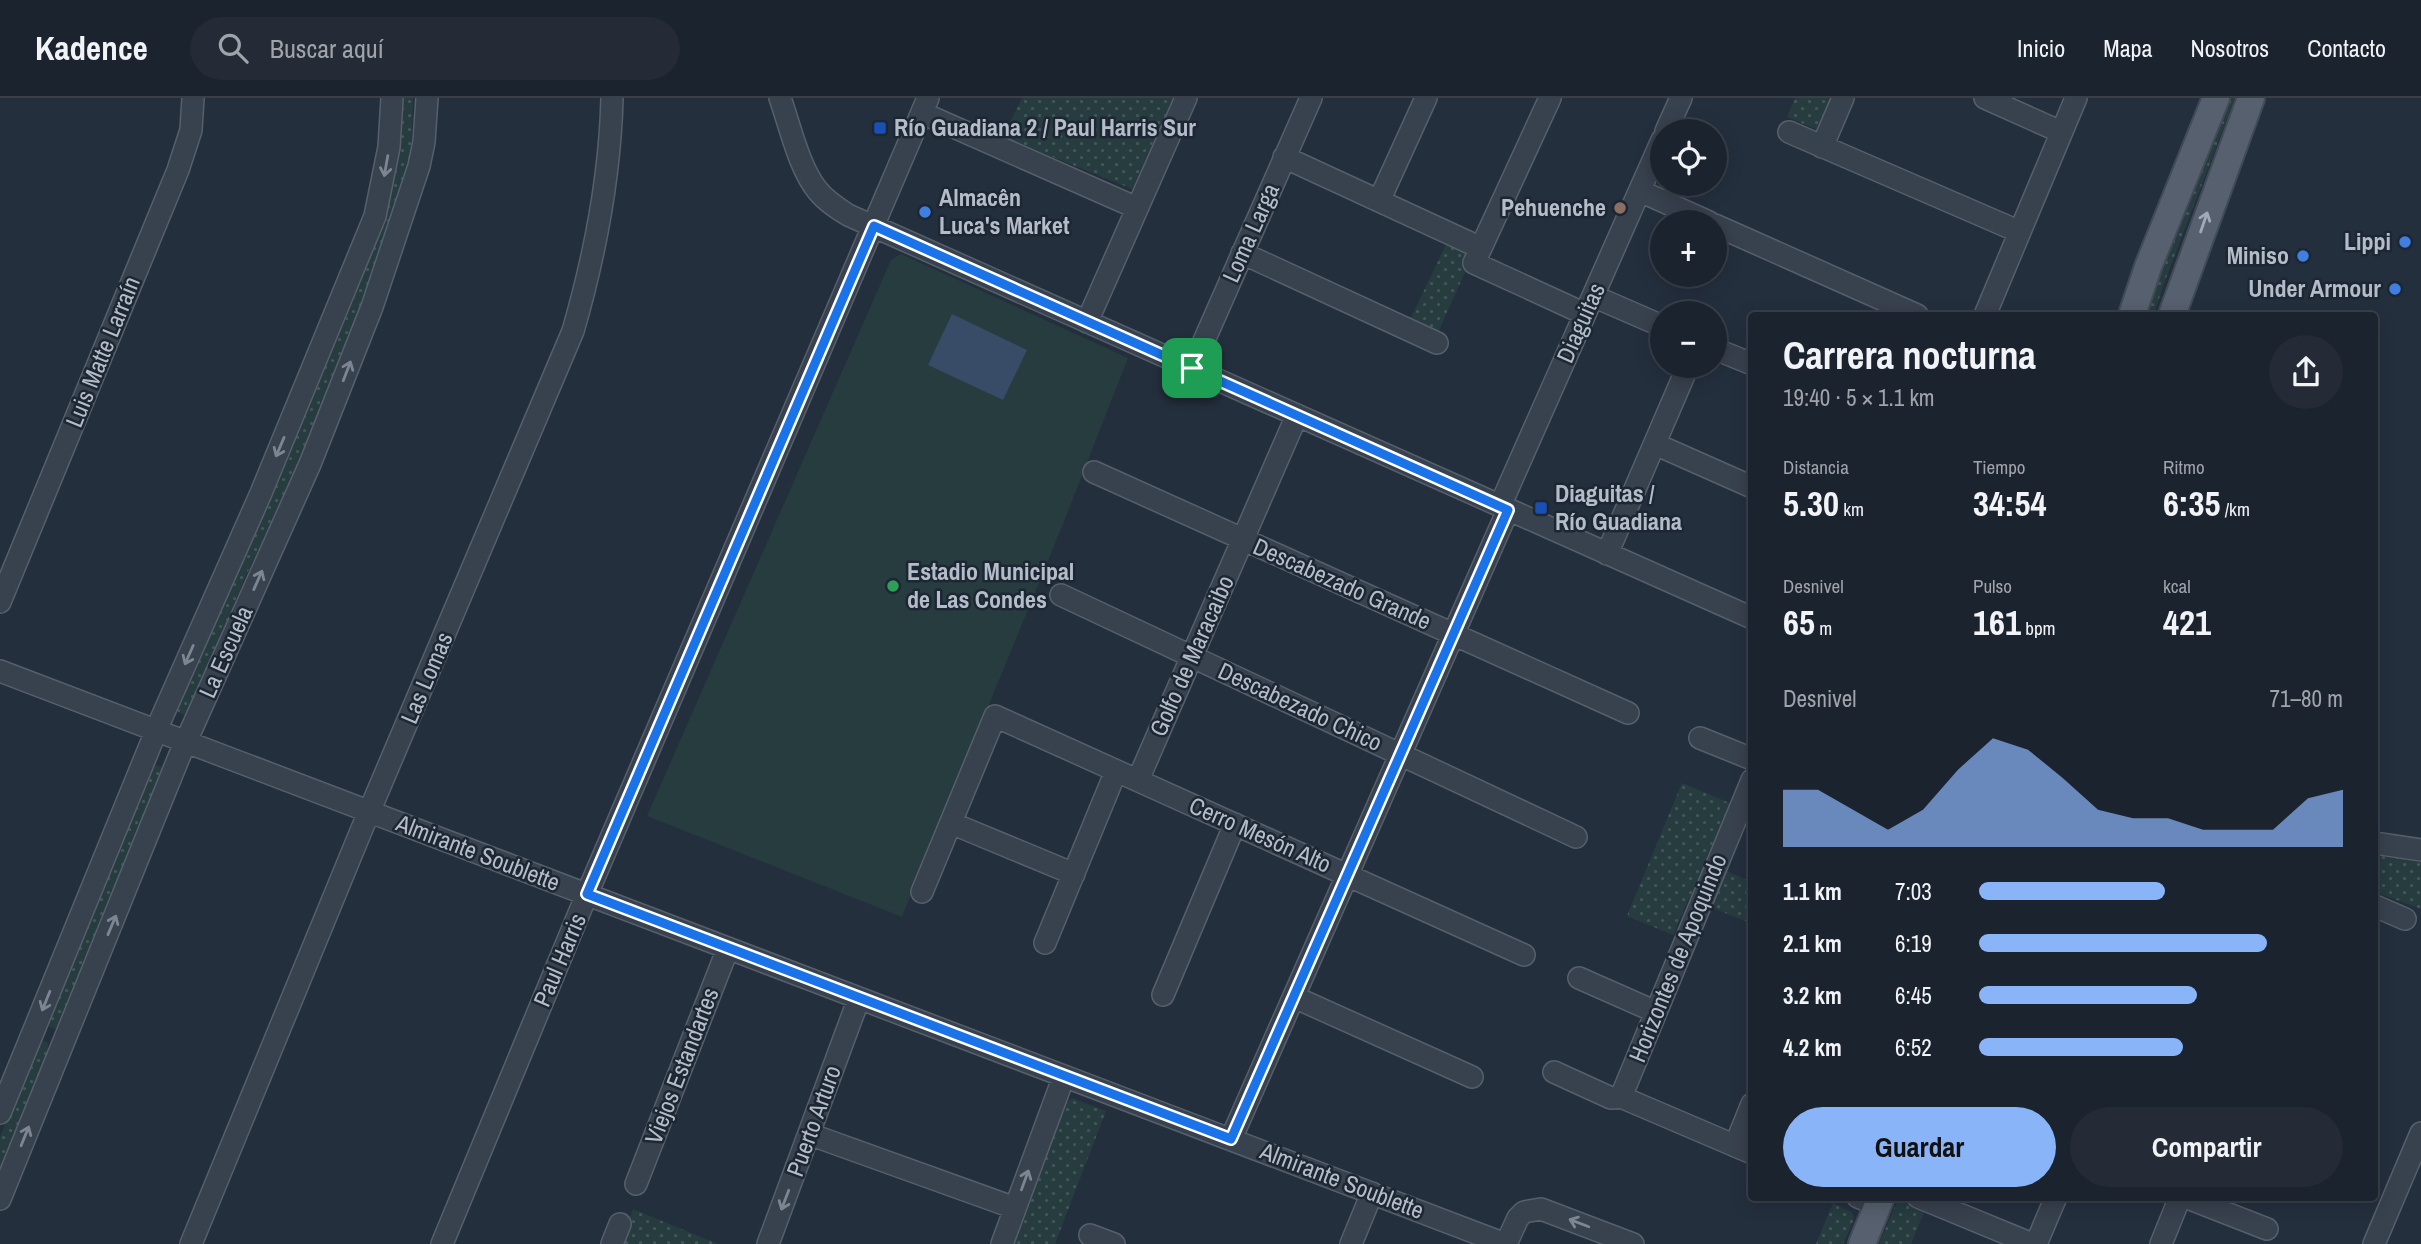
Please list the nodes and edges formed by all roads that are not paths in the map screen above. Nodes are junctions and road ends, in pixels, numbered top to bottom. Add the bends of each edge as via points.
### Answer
1 (193, 98) edge
2 (392, 98) edge
3 (427, 98) edge
4 (612, 98) edge
5 (780, 98) edge
6 (1186, 98) edge
7 (1311, 98) edge
8 (1426, 98) edge
9 (1550, 98) edge
10 (1681, 98) edge
11 (1843, 98) edge
12 (1985, 98) edge
13 (2076, 98) edge
14 (2216, 98) edge
15 (2247, 101) edge
16 (925, 105) edge
17 (1671, 119) edge
18 (1789, 132) dead end
19 (2061, 132) junction
20 (1822, 147) junction
21 (1284, 157) junction
22 (1650, 168) edge
23 (1640, 191) junction
24 (1379, 201) junction
25 (1137, 208) junction
26 (1682, 210) edge
27 (874, 226) junction
28 (1727, 230) edge
29 (2020, 232) junction
30 (1242, 253) junction
31 (1477, 255) junction
32 (1589, 305) junction
33 (1910, 312) edge
34 (1986, 312) edge
35 (2133, 312) edge
36 (2173, 312) edge
37 (1087, 322) junction
38 (1650, 323) edge
39 (1437, 343) dead end
40 (1727, 354) edge
41 (1748, 363) edge
42 (1192, 368) junction
43 (1683, 378) edge
44 (1297, 415) junction
45 (1655, 444) junction
46 (1094, 472) dead end
47 (1748, 484) edge
48 (1504, 508) junction
49 (1243, 539) junction
50 (1607, 554) junction
51 (1061, 595) dead end
52 (0, 602) edge
53 (1748, 616) edge
54 (1454, 635) junction
55 (1192, 656) junction
56 (0, 671) edge
57 (1628, 713) dead end
58 (156, 730) junction
59 (1700, 738) dead end
60 (186, 741) junction
61 (1401, 754) junction
62 (1748, 757) edge
63 (1116, 771) junction
64 (1138, 780) junction
65 (1748, 790) edge
66 (369, 811) junction
67 (951, 822) junction
68 (1235, 824) junction
69 (1576, 837) dead end
70 (2378, 844) edge
71 (2421, 850) edge
72 (1074, 874) junction
73 (1348, 875) junction
74 (922, 892) dead end
75 (587, 894) junction
76 (2378, 907) edge
77 (2405, 919) dead end
78 (1045, 943) dead end
79 (728, 948) junction
80 (1524, 955) dead end
81 (1579, 978) dead end
82 (1163, 995) dead end
83 (1294, 997) junction
84 (859, 998) junction
85 (1656, 1012) junction
86 (34, 1030) junction
87 (63, 1043) junction
88 (1554, 1072) dead end
89 (1064, 1076) junction
90 (1472, 1077) dead end
91 (1621, 1097) junction
92 (0, 1113) edge
93 (1748, 1124) edge
94 (2421, 1133) edge
95 (810, 1134) junction
96 (1231, 1139) junction
97 (1743, 1149) edge
98 (636, 1184) dead end
99 (1372, 1193) junction
100 (0, 1199) edge
101 (1873, 1201) edge
102 (1928, 1201) edge
103 (2054, 1201) edge
104 (2180, 1201) edge
105 (2193, 1201) edge
106 (1015, 1208) junction
107 (620, 1224) dead end
108 (2267, 1229) dead end
109 (1090, 1235) dead end
110 (191, 1244) edge
111 (442, 1244) edge
112 (612, 1244) edge
113 (768, 1244) edge
114 (1002, 1244) edge
115 (1114, 1244) edge
116 (1351, 1244) edge
117 (1506, 1244) edge
118 (1633, 1244) edge
119 (1862, 1244) edge
120 (2034, 1244) edge
121 (2161, 1244) edge
122 (2374, 1244) edge

1 - 52 street, Luis Matte Larraín via 191,130 178,170
2 -> 58 street, La Escuela via 389,147 375,216 261,493
60 -> 3 street, La Escuela via 310,464 372,307 419,166
4 - 66 street, Las Lomas via 603,200 573,331
5 - 27 street via 816,190 839,209
6 - 25 street
7 - 21 street, Loma Larga
8 - 24 street
9 - 31 street
10 - 17 street
11 - 20 street
12 - 19 street
13 - 19 street
14 - 35 main road
36 -> 15 main road
16 - 25 street
16 - 27 street, Paul Harris
18 - 20 street
19 - 29 street
20 - 29 street
21 - 24 street
21 - 30 street, Loma Larga
22 - 23 street, Diaguitas
23 - 26 street
23 - 32 street, Diaguitas
24 - 31 street
25 - 37 street
27 - 37 street
27 - 75 street, Paul Harris
28 - 33 street
29 - 34 street
30 - 39 street
30 - 42 street, Loma Larga
31 - 32 street
32 - 38 street
32 - 48 street, Diaguitas
37 - 42 street
40 - 41 street
42 - 44 street
43 - 45 street
44 - 48 street
44 - 49 street, Golfo de Maracaibo
45 - 47 street
45 - 50 street
46 - 49 street, Descabezado Grande
48 - 50 street
48 - 54 street, Diaguitas
49 - 54 street, Descabezado Grande
49 - 55 street, Golfo de Maracaibo
50 - 53 street
51 - 55 street, Descabezado Chico
54 - 57 street, Descabezado Grande
54 - 61 street, Diaguitas
55 - 61 street, Descabezado Chico
55 - 64 street, Golfo de Maracaibo
56 - 58 street, Almirante Soublette
58 - 60 street, Almirante Soublette
58 -> 86 street, La Escuela
59 - 62 street
60 - 66 street, Almirante Soublette
87 -> 60 street, La Escuela
61 - 69 street, Descabezado Chico
61 - 73 street, Diaguitas
63 - 64 street, Cerro Mesón Alto
63 - 67 street, Cerro Mesón Alto via 995,716
63 - 72 street
64 - 68 street, Cerro Mesón Alto
65 - 85 street, Horizontes de Apoquindo
66 - 75 street, Almirante Soublette
66 - 110 street, Las Lomas
67 - 72 street
67 - 74 street
68 - 73 street, Cerro Mesón Alto
68 - 82 street
70 - 71 street
72 - 78 street
73 - 80 street, Cerro Mesón Alto
73 - 83 street, Diaguitas
75 - 79 street, Almirante Soublette
75 - 111 street, Paul Harris
76 - 77 street
79 - 84 street, Almirante Soublette
79 - 98 street, Viejos Estandartes
81 - 85 street
83 - 90 street
83 - 96 street, Diaguitas
84 - 89 street, Almirante Soublette
84 - 95 street, Puerto Arturo
85 - 91 street, Horizontes de Apoquindo
86 - 87 street
86 - 92 street, La Escuela
100 -> 87 street, La Escuela
88 - 91 street via 1611,1098
89 - 96 street, Almirante Soublette
106 -> 89 street
91 - 97 street
93 - 97 street
94 - 122 street
95 - 106 street
95 -> 113 street, Puerto Arturo
96 - 99 street, Almirante Soublette
99 - 116 street
99 - 117 street, Almirante Soublette
101 - 119 main road
102 - 120 street
103 - 120 street
104 - 121 street
105 - 108 street
106 - 114 street
107 - 112 street
109 - 115 street
118 -> 117 street via 1541,1209 1524,1212

